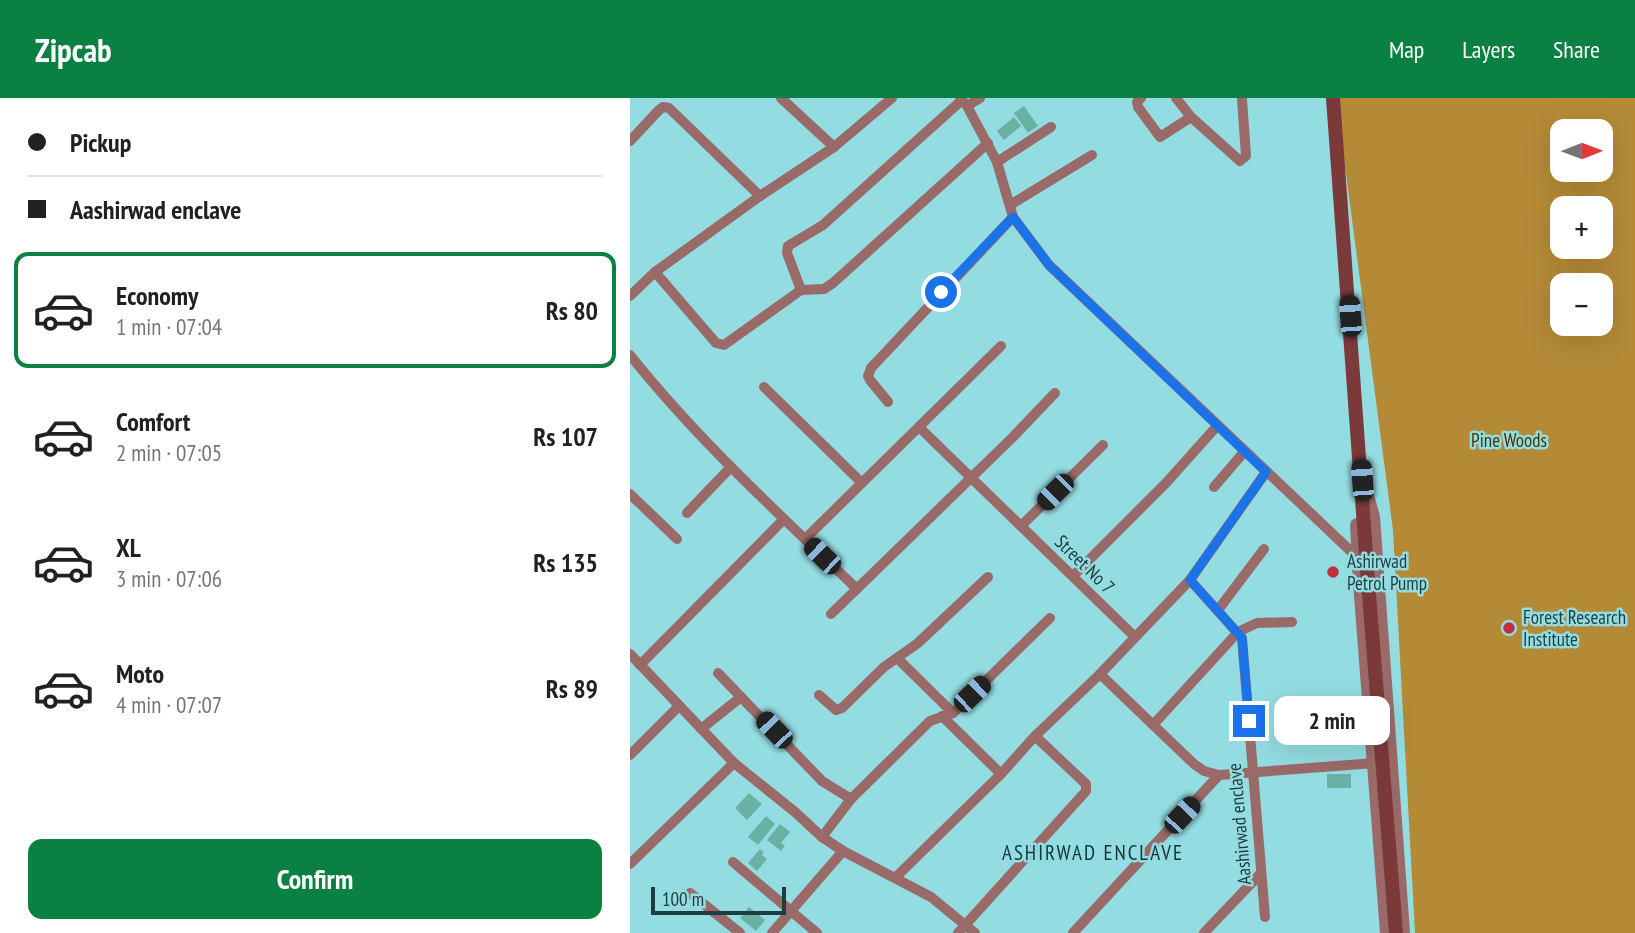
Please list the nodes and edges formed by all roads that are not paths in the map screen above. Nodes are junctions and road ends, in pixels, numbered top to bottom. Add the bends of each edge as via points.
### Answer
1 (781, 98) edge
2 (892, 98) edge
3 (980, 98) edge
4 (1141, 98) edge
5 (1176, 98) edge
6 (1242, 98) edge
7 (1248, 98) edge
8 (1333, 98) edge
9 (963, 101) edge
10 (1191, 117) junction
11 (1051, 127) dead end
12 (630, 141) edge
13 (988, 143) junction
14 (834, 147) junction
15 (1092, 155) dead end
16 (997, 162) junction
17 (760, 196) junction
18 (1010, 205) junction
19 (1013, 217) junction
20 (655, 272) junction
21 (801, 289) junction
22 (630, 296) edge
23 (1001, 346) dead end
24 (630, 355) edge
25 (764, 387) dead end
26 (1055, 393) dead end
27 (888, 402) dead end
28 (1217, 426) junction
29 (920, 428) junction
30 (1102, 445) dead end
31 (1244, 452) junction
32 (730, 468) junction
33 (1266, 472) junction
34 (970, 477) junction
35 (1362, 480) junction
36 (862, 483) junction
37 (1214, 487) dead end
38 (630, 494) edge
39 (687, 513) dead end
40 (784, 519) junction
41 (1021, 526) junction
42 (677, 539) dead end
43 (805, 539) junction
44 (1264, 549) dead end
45 (1359, 559) junction
46 (1073, 576) junction
47 (988, 577) dead end
48 (1190, 580) junction
49 (857, 589) junction
50 (1218, 610) junction
51 (831, 614) dead end
52 (1050, 618) dead end
53 (1292, 622) dead end
54 (1238, 632) junction
55 (1135, 637) junction
56 (630, 654) edge
57 (898, 659) junction
58 (640, 665) junction
59 (718, 673) dead end
60 (1100, 674) junction
61 (820, 695) dead end
62 (741, 697) junction
63 (679, 706) junction
64 (948, 714) junction
65 (1153, 725) junction
66 (701, 729) junction
67 (1036, 737) junction
68 (630, 755) edge
69 (734, 763) junction
70 (1375, 763) junction
71 (1252, 771) junction
72 (1002, 774) junction
73 (1219, 775) junction
74 (850, 799) junction
75 (822, 837) junction
76 (843, 851) junction
77 (733, 862) dead end
78 (630, 864) edge
79 (1261, 873) junction
80 (896, 877) junction
81 (690, 893) dead end
82 (792, 910) junction
83 (1265, 917) dead end
84 (962, 929) edge
85 (740, 933) edge
86 (772, 933) edge
87 (817, 933) edge
88 (975, 933) edge
89 (1073, 933) edge
90 (1203, 933) edge
91 (1387, 933) edge
92 (1396, 933) edge
93 (1403, 933) edge

1 - 14 street
2 - 14 street
3 - 9 street
4 - 10 street via 1138,107 1160,137
5 - 10 street
6 - 7 street
6 - 10 street via 1246,156 1240,162
8 - 35 main road
9 - 13 street
9 - 21 street via 823,225 788,246
11 - 16 street
12 - 17 street via 658,111 669,108
13 - 16 street
13 - 21 street via 833,283 824,289
14 - 17 street
15 - 18 street
16 - 18 street
17 - 20 street
18 - 19 street
19 - 27 street via 871,368 870,380
19 - 28 street via 1049,265
20 - 21 street via 720,345
20 - 22 street
23 - 29 street
24 - 32 street
25 - 36 street
26 - 34 street
28 - 31 street
28 - 46 street
29 - 34 street, Street No 7
29 - 36 street
30 - 41 street
31 - 33 street
31 - 37 street
32 - 39 street
32 - 40 street
33 - 45 street
33 - 48 street
34 - 41 street, Street No 7
34 - 49 street
35 - 45 street via 1356,495
35 - 92 main road
35 - 93 street via 1373,517
36 - 43 street
38 - 42 street
40 - 43 street
40 - 58 street
41 - 46 street, Street No 7
43 - 49 street
44 - 50 street
45 - 70 street
46 - 55 street, Street No 7
47 - 57 street
48 - 50 street
48 - 55 street
49 - 51 street
50 - 54 street
52 - 64 street
53 - 54 street via 1256,623
54 - 65 street
54 - 71 street, Aashirwad enclave via 1244,645
55 - 60 street
56 - 58 street
57 - 61 street via 839,710
57 - 64 street
58 - 63 street
59 - 62 street
60 - 65 street
60 - 67 street
62 - 66 street
62 - 74 street via 822,781
63 - 66 street
63 - 68 street
64 - 72 street
64 - 74 street via 930,721
65 - 73 street via 1194,764
66 - 69 street
67 - 72 street
67 - 84 street via 1086,783 1086,791
69 - 75 street
69 - 78 street
70 - 71 street
70 - 91 street
71 - 73 street
71 - 79 street, Aashirwad enclave
72 - 80 street
73 - 89 street
74 - 75 street
75 - 76 street
76 - 80 street
76 - 82 street
77 - 82 street
79 - 83 street, Aashirwad enclave
79 - 90 street
80 - 84 street via 930,897
81 - 85 street
82 - 86 street
82 - 87 street
84 - 88 street

